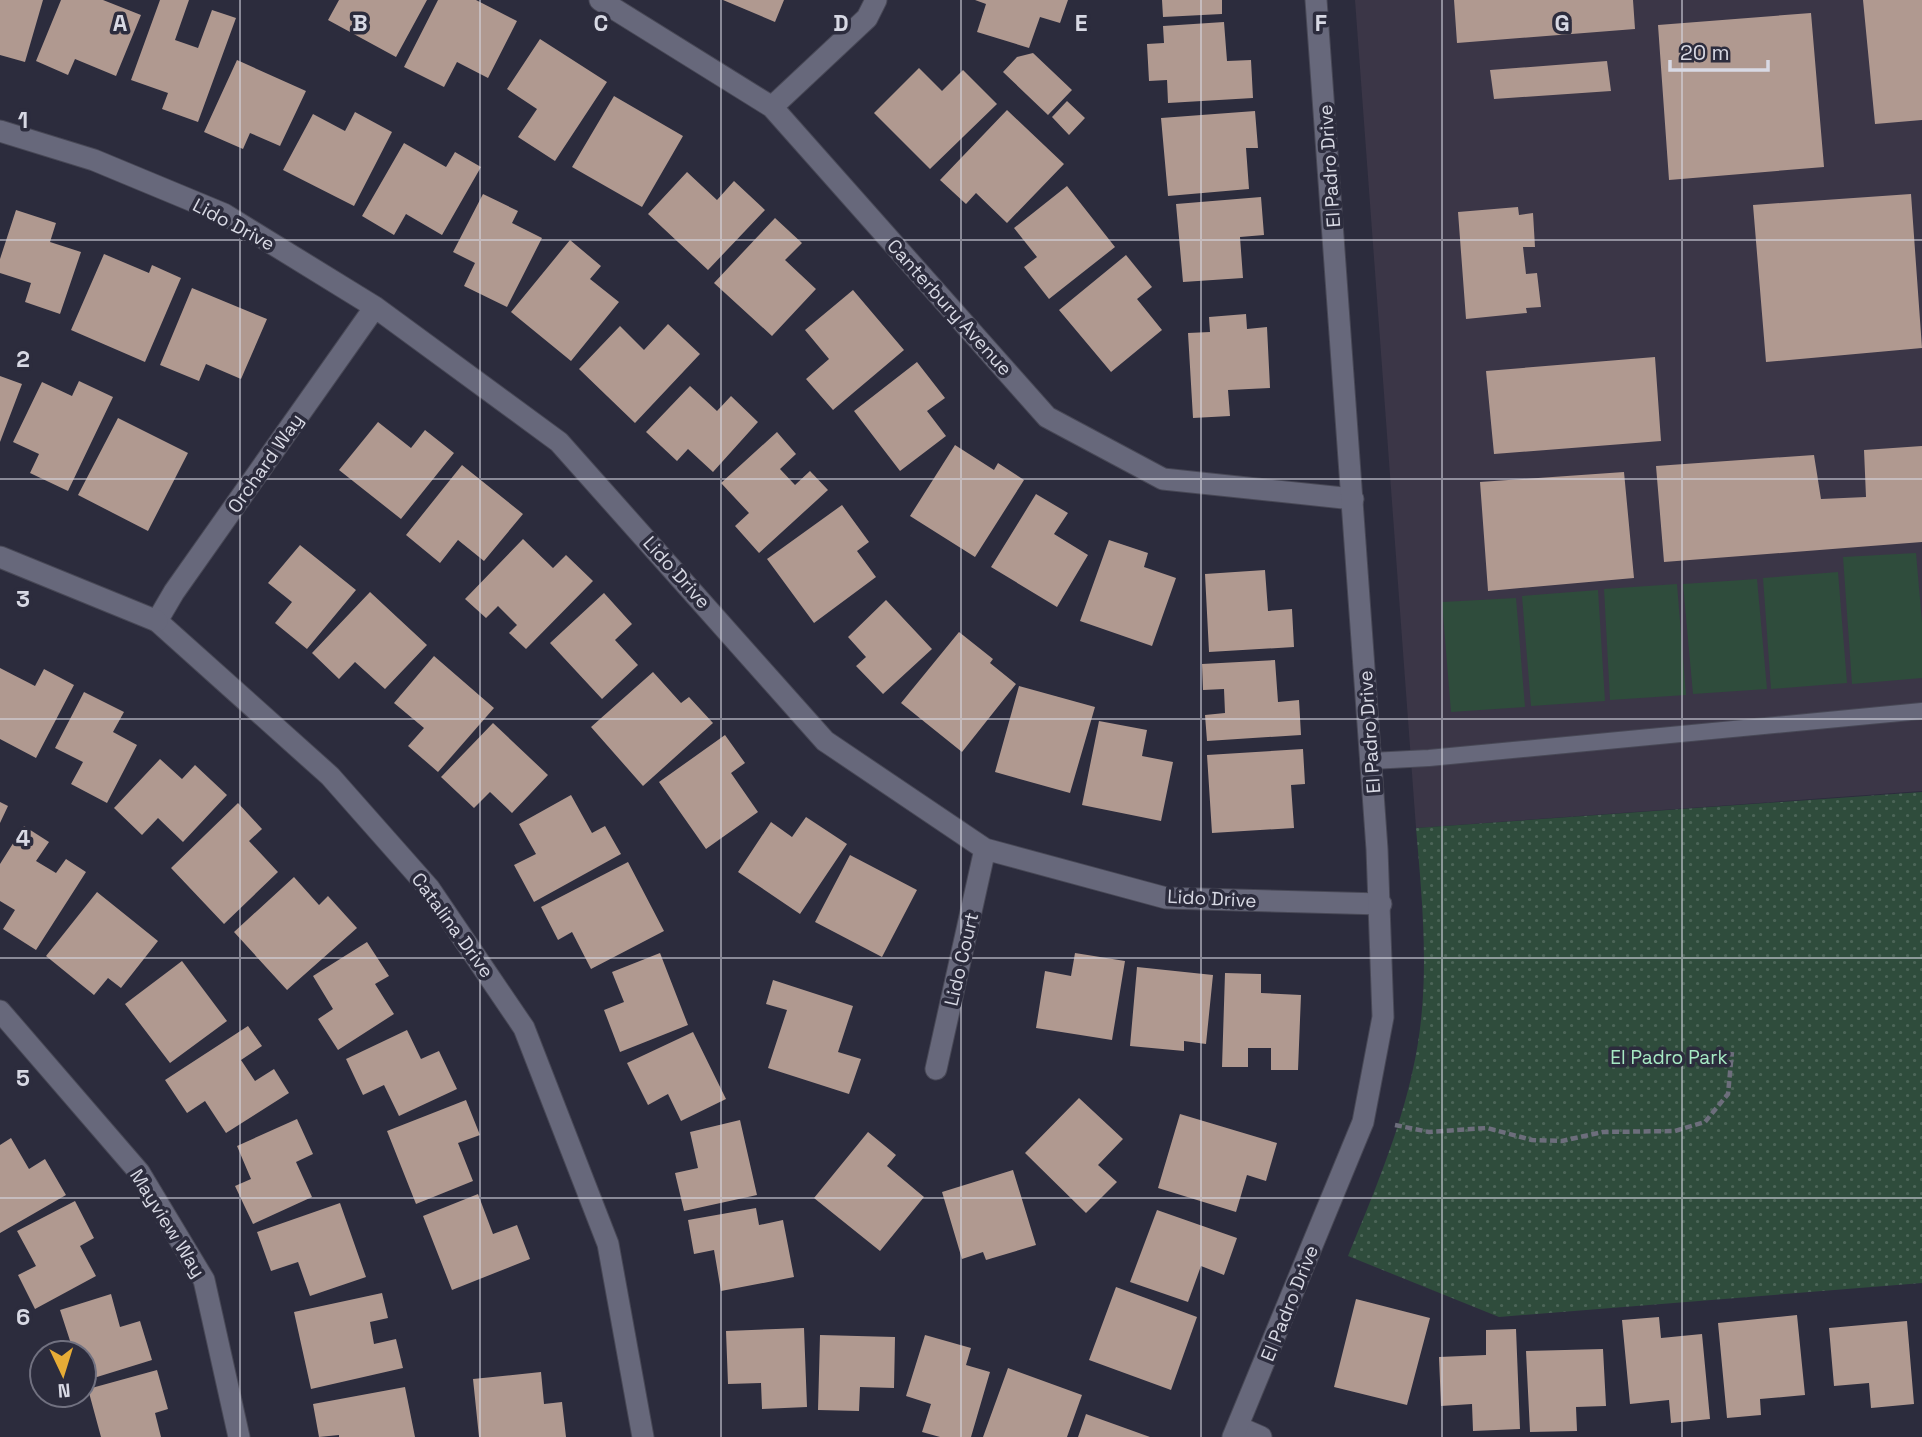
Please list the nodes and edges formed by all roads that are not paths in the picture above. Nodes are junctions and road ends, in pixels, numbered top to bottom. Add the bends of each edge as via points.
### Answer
1 (600, 0) edge
2 (876, 0) edge
3 (1316, 0) edge
4 (772, 107) junction
5 (0, 131) edge
6 (375, 307) junction
7 (1353, 499) junction
8 (0, 557) edge
9 (157, 621) junction
10 (1922, 711) edge
11 (1371, 761) junction
12 (985, 849) junction
13 (1381, 904) junction
14 (0, 1011) edge
15 (936, 1069) dead end
16 (1236, 1432) edge
17 (239, 1437) edge
18 (643, 1437) edge
19 (1261, 1437) edge

1 - 4 street, Canterbury Avenue
2 - 4 street via 867,18
3 - 7 street, El Padro Drive
4 - 7 street, Canterbury Avenue via 1047,417 1163,480
5 - 6 street, Lido Drive via 94,160 224,214
6 - 9 street, Orchard Way
6 - 12 street, Lido Drive via 559,442 825,741
7 - 11 street, El Padro Drive
8 - 9 street, Catalina Drive
9 - 18 street, Catalina Drive via 330,776 429,888 524,1028 608,1244
10 - 11 lane
11 - 13 street, El Padro Drive
12 - 13 street, Lido Drive via 1166,898
12 - 15 street, Lido Court
13 - 16 street, El Padro Drive via 1383,1017 1363,1122
14 - 17 street, Mayview Way via 139,1172 204,1280
16 - 19 street

